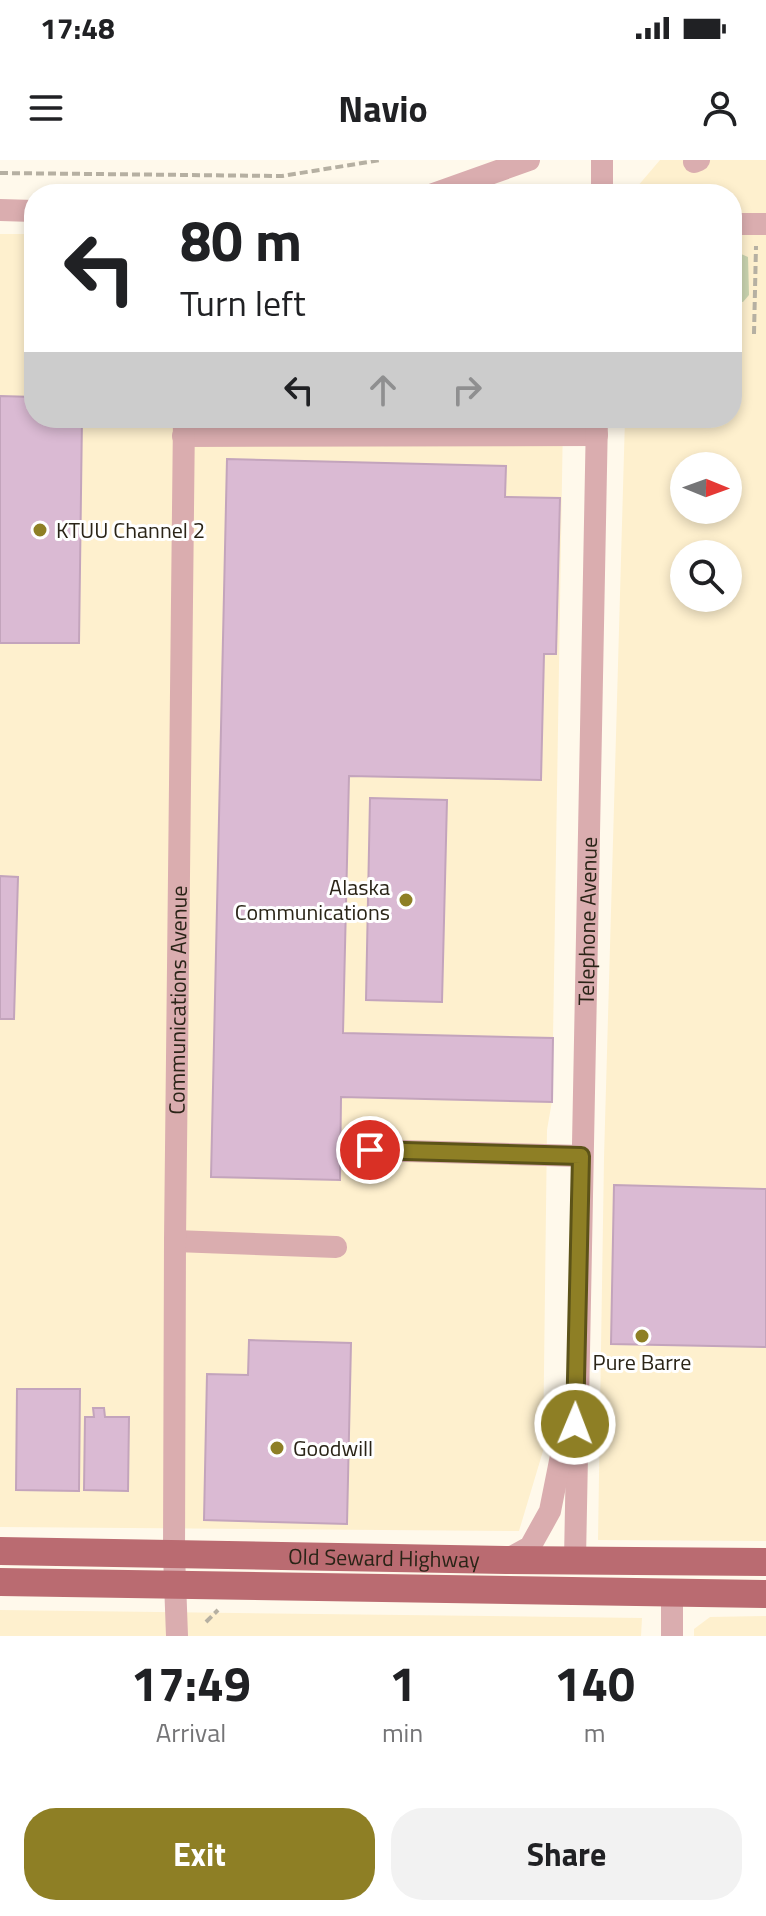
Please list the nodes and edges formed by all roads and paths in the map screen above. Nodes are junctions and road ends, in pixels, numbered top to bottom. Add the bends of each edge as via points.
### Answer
1 (381, 160) edge
2 (529, 160) edge
3 (602, 160) edge
4 (0, 173) edge
5 (461, 184) edge
6 (602, 184) edge
7 (0, 210) edge
8 (24, 211) edge
9 (761, 224) edge
10 (754, 334) dead end
11 (184, 428) edge
12 (597, 428) edge
13 (370, 1150) dead end
14 (581, 1156) junction
15 (175, 1241) junction
16 (336, 1247) dead end
17 (575, 1424) junction
18 (0, 1551) edge
19 (174, 1554) junction
20 (575, 1559) junction
21 (506, 1560) junction
22 (766, 1562) edge
23 (0, 1582) edge
24 (174, 1584) junction
25 (422, 1588) junction
26 (672, 1593) junction
27 (766, 1594) edge
28 (177, 1636) edge
29 (672, 1636) edge

1 - 4 path via 282,176
2 - 5 street
3 - 6 street
7 - 8 street
9 - 10 path
11 - 15 street, Communications Avenue
12 - 14 street, Telephone Avenue
13 - 14 street
14 - 17 street, Telephone Avenue
15 - 16 street
15 - 19 street, Communications Avenue
17 - 20 street, Telephone Avenue
17 - 21 street, Telephone Avenue via 564,1441 550,1511 530,1547
18 - 19 main road, Old Seward Highway
19 - 21 main road, Old Seward Highway
19 - 24 street, Communications Avenue
20 - 21 main road, Old Seward Highway
20 - 22 main road, Old Seward Highway
20 - 25 main road via 543,1578 482,1578
23 - 24 main road, Old Seward Highway
24 - 25 main road, Old Seward Highway
24 - 28 street, Communications Avenue
25 - 26 main road, Old Seward Highway
26 - 27 main road, Old Seward Highway
26 - 29 street

